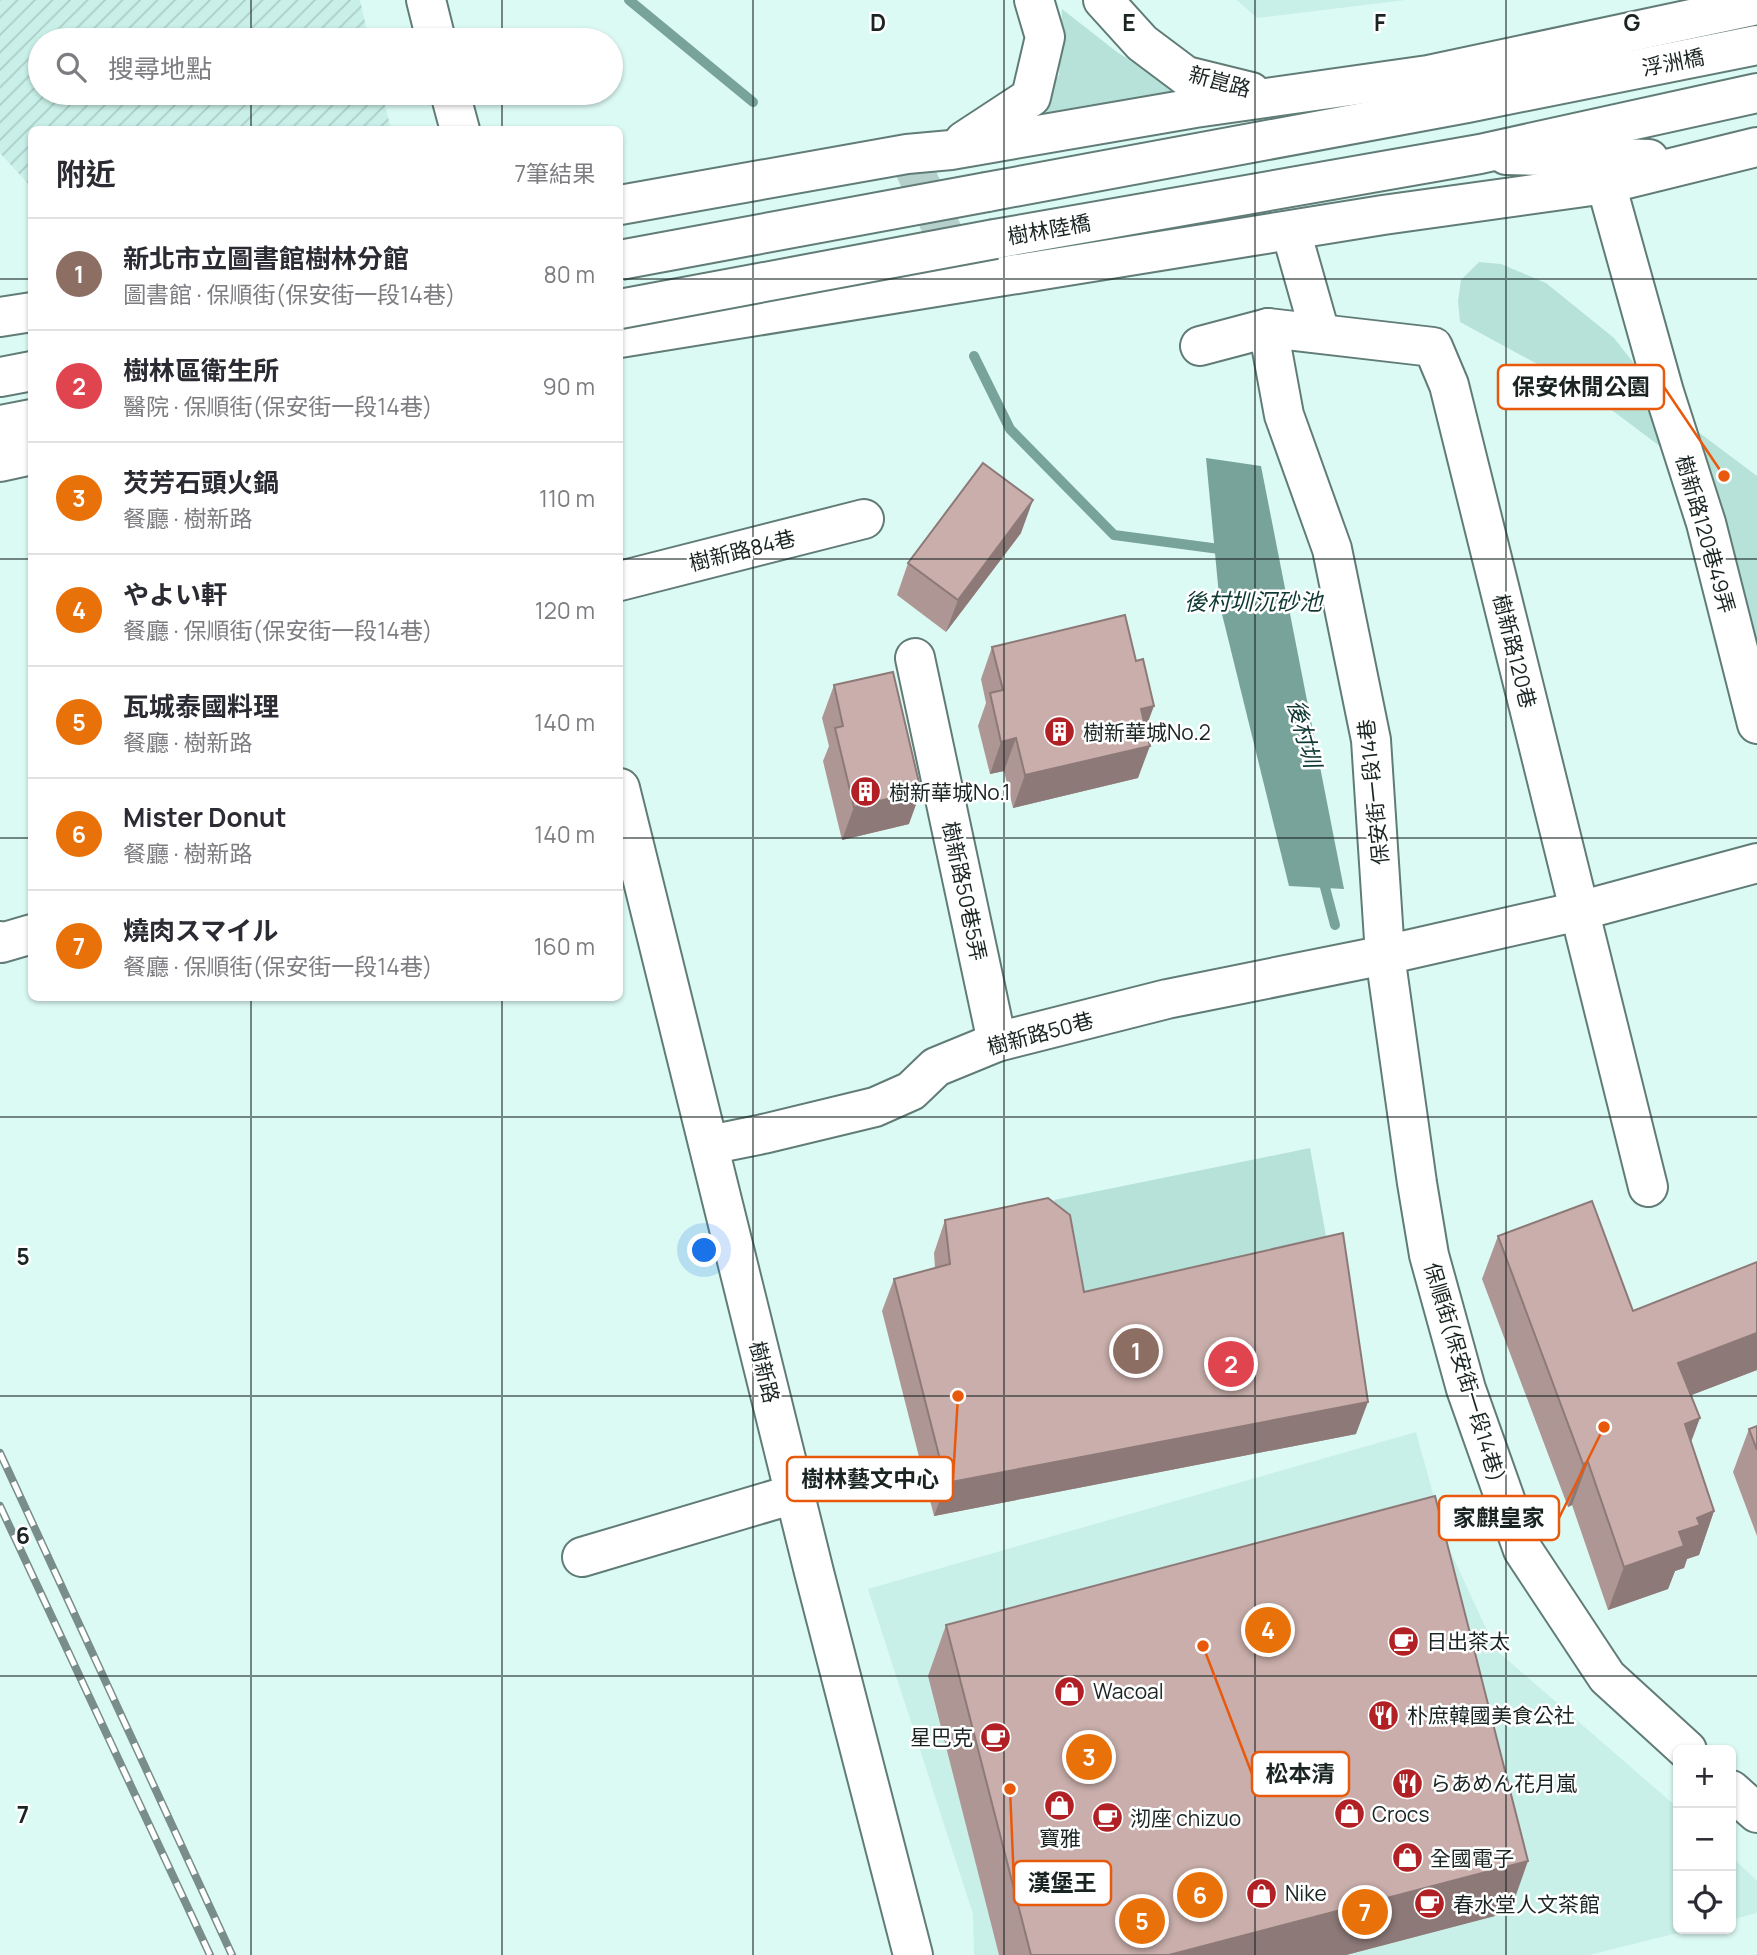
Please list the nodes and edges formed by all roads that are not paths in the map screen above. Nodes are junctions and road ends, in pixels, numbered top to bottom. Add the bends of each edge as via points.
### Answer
1 (426, 0) edge
2 (1034, 0) edge
3 (1103, 0) edge
4 (1757, 5) edge
5 (433, 28) edge
6 (1757, 36) edge
7 (1757, 45) edge
8 (1323, 89) junction
9 (1757, 93) edge
10 (1467, 103) junction
11 (453, 105) edge
12 (459, 126) edge
13 (1757, 147) edge
14 (951, 150) junction
15 (1480, 154) junction
16 (1699, 161) junction
17 (1606, 184) junction
18 (623, 204) edge
19 (1291, 230) junction
20 (623, 259) edge
21 (623, 308) edge
22 (28, 313) edge
23 (0, 317) edge
24 (1268, 328) junction
25 (1320, 332) junction
26 (623, 338) edge
27 (1200, 346) dead end
28 (28, 372) edge
29 (0, 377) edge
30 (28, 420) edge
31 (0, 425) edge
32 (28, 456) edge
33 (0, 461) edge
34 (864, 519) dead end
35 (623, 581) edge
36 (915, 658) dead end
37 (1757, 724) edge
38 (623, 800) edge
39 (1757, 863) edge
40 (1579, 911) junction
41 (28, 935) edge
42 (0, 941) edge
43 (1385, 955) junction
44 (997, 1042) junction
45 (709, 1145) junction
46 (1417, 1183) joint
47 (1648, 1187) dead end
48 (794, 1494) junction
49 (582, 1557) dead end
50 (1682, 1745) edge
51 (913, 1955) edge

1 - 5 street
2 - 14 street via 1045,37 1031,97
3 - 8 street, 新崑路 via 1142,44 1186,76 1246,93
4 - 8 street via 1428,75
6 - 10 street
7 - 10 street, 浮洲橋
8 - 14 street
9 - 15 street
10 - 20 street, bridge
11 - 12 street
13 - 16 street
14 - 18 street
15 - 16 street
15 - 21 street, 樹林陸橋, bridge
16 - 17 street
17 - 19 street
17 - 37 street, 樹新路120巷49弄 via 1706,523
19 - 25 street
19 - 26 street
22 - 23 street
24 - 25 street, 樹新路120巷
24 - 27 street, 樹新路120巷
24 - 43 street, 保安街一段14巷 via 1284,415 1332,549 1371,740
25 - 40 street, 樹新路120巷 via 1433,347 1449,385
28 - 29 street
30 - 31 street
32 - 33 street
34 - 35 street, 樹新路84巷
36 - 44 street, 樹新路50巷5弄
38 - 45 street, 樹新路
39 - 40 street, 樹新路50巷
40 - 43 street, 樹新路50巷
40 - 47 street, 樹新路120巷
41 - 42 street
43 - 44 street, 樹新路50巷 via 1167,999
43 - 46 street, 保安街一段14巷
44 - 45 street, 樹新路50巷 via 936,1067 911,1091 876,1107
45 - 48 street, 樹新路
46 - 50 street, 保順街(保安街一段14巷) via 1429,1255 1462,1376 1523,1550 1607,1677
48 - 49 street
48 - 51 street, 樹新路

